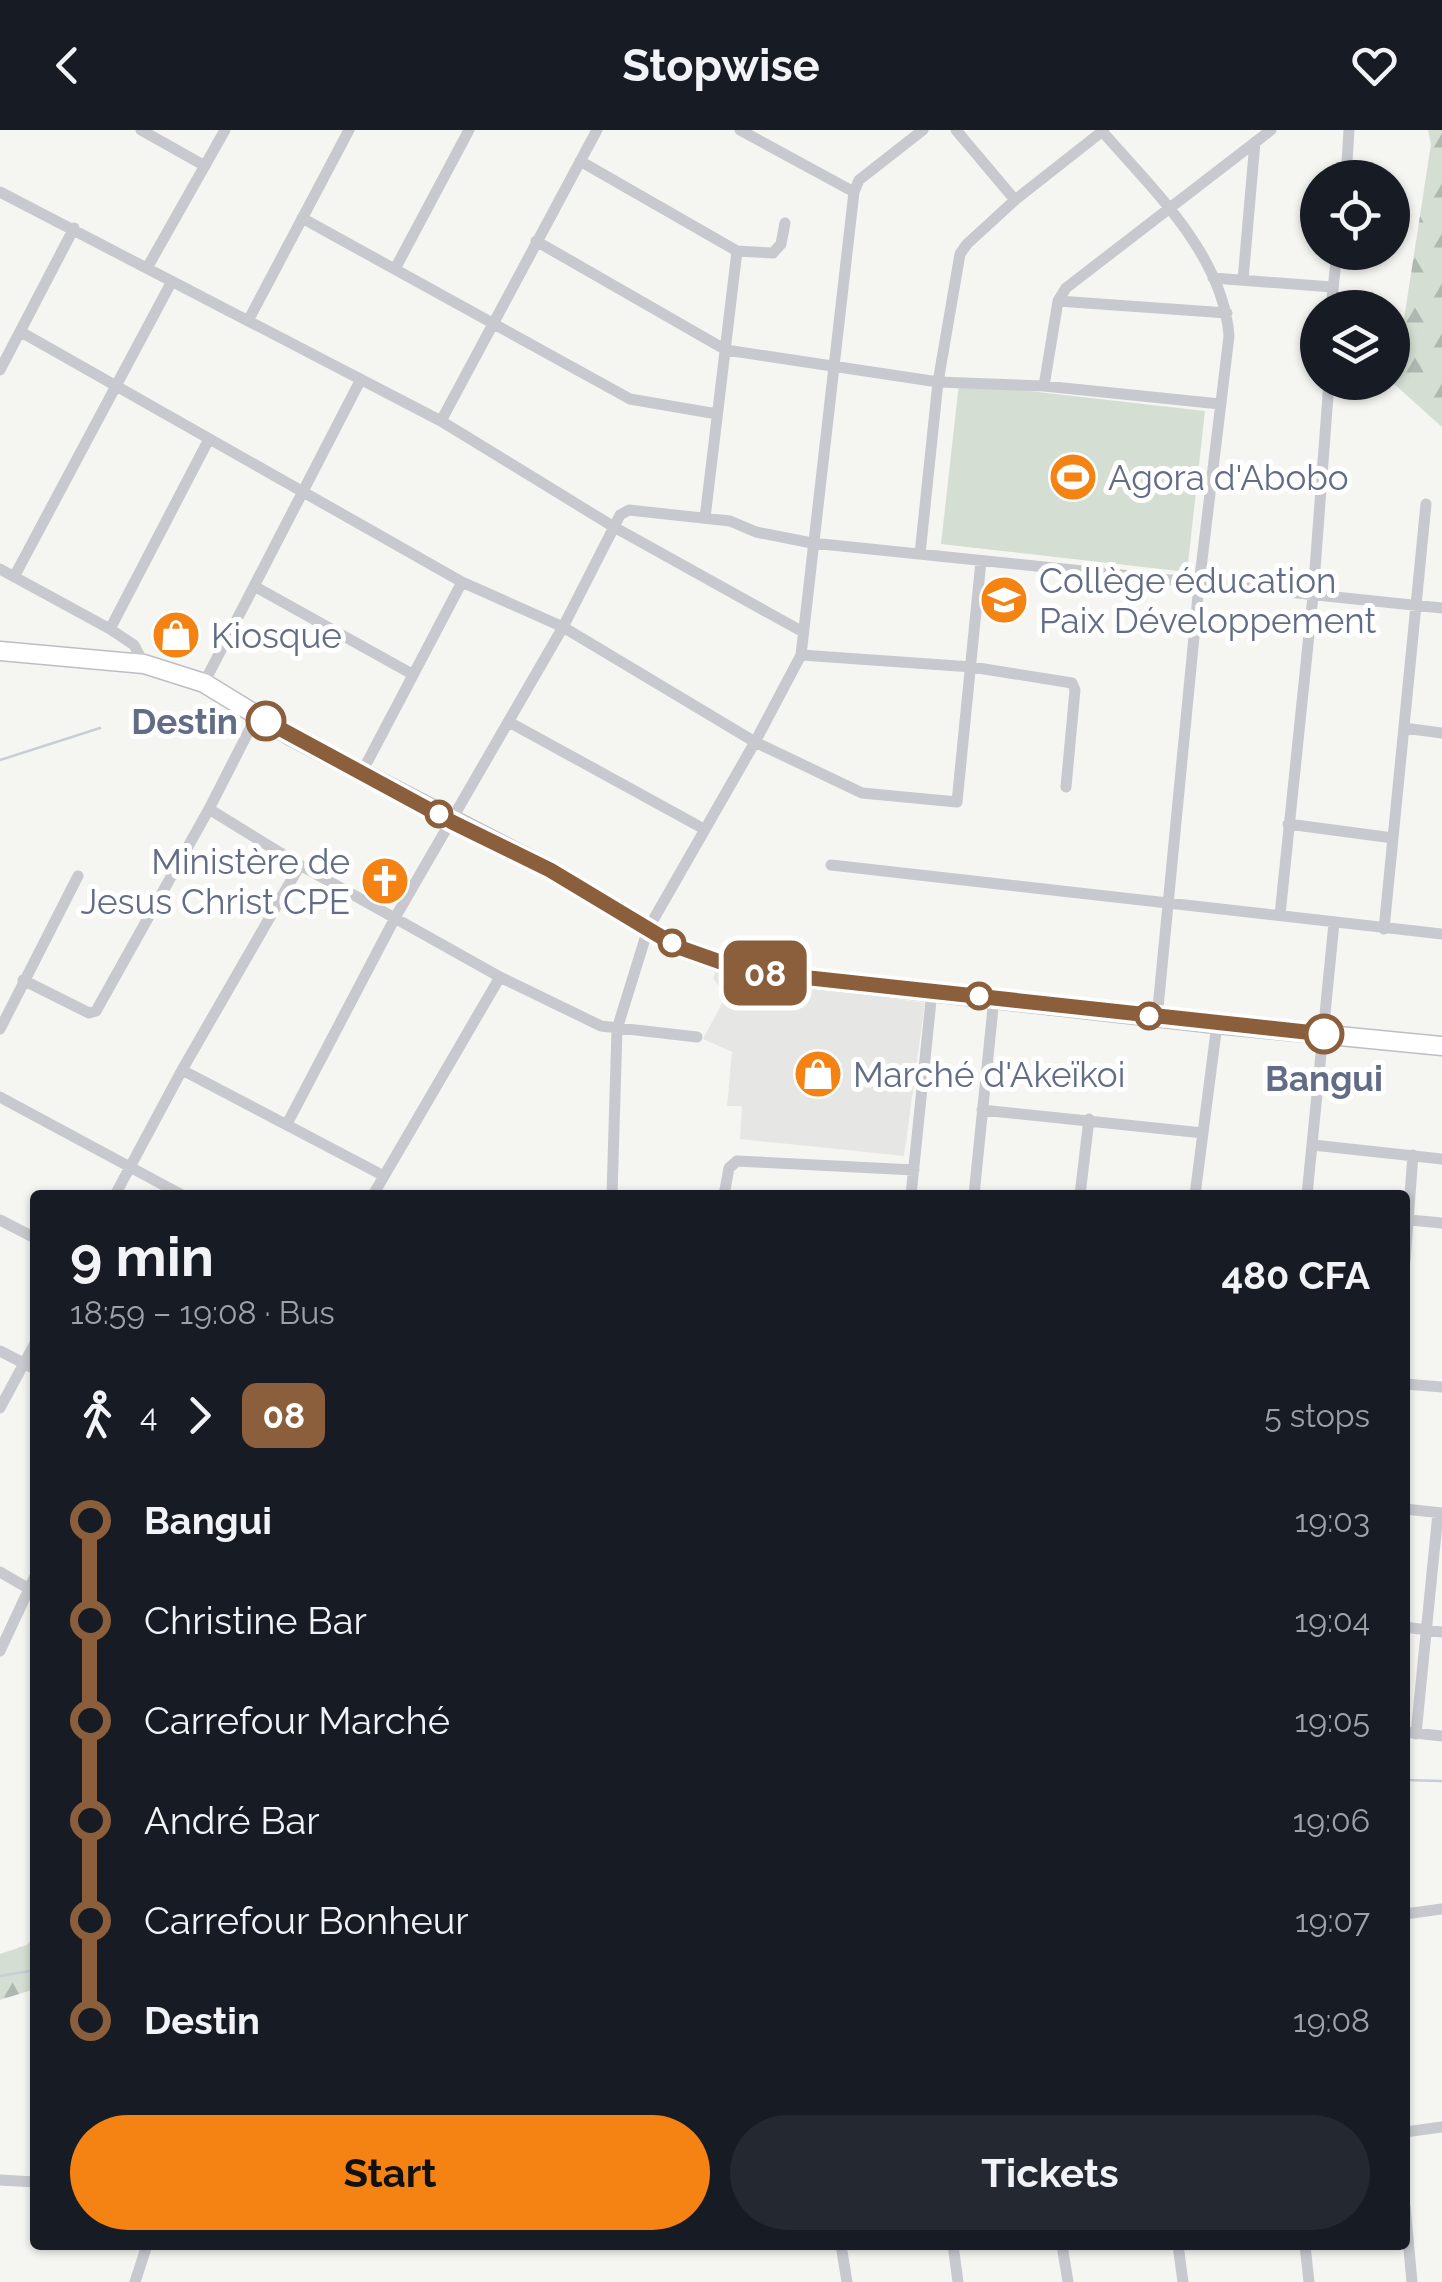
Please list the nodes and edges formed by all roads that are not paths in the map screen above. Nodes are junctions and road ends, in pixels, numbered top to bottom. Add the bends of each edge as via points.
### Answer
1 (141, 130) edge
2 (225, 130) edge
3 (349, 130) edge
4 (469, 130) edge
5 (597, 130) edge
6 (740, 130) edge
7 (923, 130) edge
8 (956, 130) edge
9 (1103, 130) edge
10 (1270, 130) edge
11 (1349, 130) edge
12 (1256, 142) junction
13 (580, 160) junction
14 (1347, 160) edge
15 (205, 166) junction
16 (0, 192) edge
17 (854, 192) junction
18 (1016, 200) junction
19 (1171, 210) junction
20 (302, 218) junction
21 (784, 222) dead end
22 (74, 228) junction
23 (536, 241) junction
24 (737, 252) junction
25 (396, 267) junction
26 (147, 268) junction
27 (1334, 270) edge
28 (1212, 278) junction
29 (1243, 280) junction
30 (172, 281) junction
31 (1332, 287) junction
32 (1332, 290) edge
33 (1058, 300) junction
34 (1227, 313) junction
35 (249, 319) junction
36 (492, 321) junction
37 (21, 332) junction
38 (726, 350) junction
39 (832, 368) junction
40 (0, 370) edge
41 (360, 380) junction
42 (938, 382) junction
43 (116, 386) junction
44 (1044, 386) junction
45 (1328, 400) edge
46 (1220, 404) junction
47 (717, 414) junction
48 (441, 420) junction
49 (208, 439) junction
50 (302, 493) junction
51 (1426, 504) dead end
52 (706, 518) junction
53 (614, 527) junction
54 (812, 543) junction
55 (920, 554) junction
56 (981, 561) junction
57 (0, 569) edge
58 (14, 577) junction
59 (462, 582) junction
60 (254, 586) junction
61 (1199, 586) junction
62 (1313, 596) junction
63 (1415, 605) junction
64 (1442, 608) edge
65 (563, 627) junction
66 (110, 629) junction
67 (803, 632) junction
68 (0, 651) edge
69 (800, 654) junction
70 (144, 664) junction
71 (972, 667) junction
72 (412, 674) junction
73 (204, 682) junction
74 (257, 715) junction
75 (509, 722) junction
76 (1404, 728) junction
77 (1442, 733) edge
78 (754, 742) junction
79 (362, 772) junction
80 (1066, 787) dead end
81 (209, 809) junction
82 (452, 822) junction
83 (1288, 824) junction
84 (704, 829) junction
85 (1393, 838) junction
86 (300, 865) junction
87 (831, 865) dead end
88 (78, 876) dead end
89 (1166, 902) junction
90 (396, 916) junction
91 (1280, 916) junction
92 (1334, 923) junction
93 (648, 928) junction
94 (1384, 929) junction
95 (1442, 934) edge
96 (500, 977) junction
97 (23, 980) junction
98 (932, 991) junction
99 (994, 998) junction
100 (1157, 1018) junction
101 (1217, 1024) junction
102 (0, 1028) edge
103 (617, 1029) junction
104 (1324, 1034) junction
105 (697, 1037) dead end
106 (1442, 1046) edge
107 (182, 1070) junction
108 (0, 1097) edge
109 (982, 1110) junction
110 (1088, 1119) junction
111 (287, 1124) junction
112 (1202, 1133) junction
113 (1313, 1146) junction
114 (1413, 1156) junction
115 (1442, 1158) edge
116 (130, 1166) junction
117 (914, 1170) junction
118 (384, 1176) junction
119 (118, 1190) edge
120 (173, 1190) edge
121 (376, 1190) edge
122 (612, 1190) edge
123 (725, 1190) edge
124 (912, 1190) edge
125 (974, 1190) edge
126 (1081, 1190) edge
127 (1196, 1190) edge
128 (1308, 1190) edge
129 (0, 1220) edge
130 (1410, 1220) joint
131 (1442, 1224) edge
132 (30, 1235) edge
133 (0, 1351) edge
134 (29, 1367) edge
135 (1410, 1384) edge
136 (1442, 1387) edge
137 (0, 1408) edge
138 (1410, 1510) edge
139 (1440, 1513) edge
140 (0, 1572) edge
141 (30, 1589) edge
142 (30, 1594) edge
143 (1410, 1628) edge
144 (1428, 1630) junction
145 (1442, 1632) edge
146 (0, 1651) edge
147 (1411, 1733) edge
148 (1442, 1736) edge
149 (1442, 1909) edge
150 (1410, 1913) edge
151 (1442, 2127) edge
152 (1410, 2131) edge
153 (0, 2180) edge
154 (30, 2182) edge
155 (145, 2250) edge
156 (843, 2250) edge
157 (954, 2250) edge
158 (1063, 2250) edge
159 (1179, 2250) edge
160 (1306, 2250) edge
161 (1409, 2250) edge
162 (134, 2282) edge
163 (847, 2282) edge
164 (958, 2282) edge
165 (1068, 2282) edge
166 (1183, 2282) edge
167 (1309, 2282) edge
168 (1412, 2282) edge

1 - 15 street
2 - 15 street
3 - 20 street
4 - 25 street
5 - 13 street
6 - 17 street
7 - 17 street via 859,180
8 - 18 street
9 - 18 street
9 - 19 street
10 - 12 street
11 - 14 street
12 - 19 street
12 - 29 street
13 - 23 street
13 - 24 street
15 - 26 street
16 - 22 street
17 - 39 street
18 - 42 street via 960,254
19 - 28 street
19 - 33 street
20 - 25 street
20 - 35 street
21 - 24 street via 773,253
22 - 26 street
22 - 37 street
23 - 36 street
23 - 38 street
24 - 38 street
25 - 36 street
26 - 30 street
27 - 31 street
28 - 29 street
28 - 34 street
29 - 31 street
30 - 35 street
30 - 43 street
31 - 32 street
33 - 34 street
33 - 44 street
34 - 46 street
35 - 41 street
36 - 47 street via 630,400
36 - 48 street
37 - 40 street
37 - 43 street
38 - 39 street
38 - 47 street
39 - 42 street
39 - 54 street
41 - 48 street
41 - 50 street
42 - 44 street
42 - 55 street
43 - 49 street
43 - 58 street
44 - 46 street
45 - 62 street
46 - 61 street
47 - 52 street
48 - 53 street
49 - 50 street
49 - 66 street
50 - 59 street
50 - 60 street
51 - 63 street
52 - 53 street via 629,510
52 - 54 street
53 - 65 street
53 - 67 street
54 - 55 street
54 - 67 street
55 - 56 street
56 - 61 street
56 - 71 street
57 - 58 street
58 - 66 street
59 - 65 street
59 - 72 street
60 - 72 street
60 - 73 street
61 - 62 street
61 - 89 street
62 - 63 street
62 - 83 street
63 - 64 street
63 - 76 street
65 - 75 street
65 - 78 street
66 - 70 street via 134,645
67 - 69 street
68 - 70 street
69 - 71 street
69 - 78 street
70 - 73 street
71 - 78 street via 957,802 862,793
71 - 80 street via 1074,686
72 - 79 street
73 - 74 street
74 - 79 street
74 - 81 street
75 - 82 street
75 - 84 street
76 - 77 street
76 - 85 street
78 - 84 street
79 - 82 street
81 - 86 street
81 - 97 street via 96,1011
82 - 90 street
82 - 93 street
83 - 85 street
83 - 91 street
84 - 93 street
85 - 94 street
86 - 90 street
86 - 107 street
87 - 89 street
88 - 97 street
89 - 91 street
89 - 100 street
90 - 96 street
90 - 111 street
91 - 92 street
92 - 94 street
92 - 104 street
93 - 98 street via 678,947 746,971
93 - 103 street
94 - 95 street
96 - 103 street
96 - 118 street
97 - 102 street
98 - 99 street
98 - 117 street
99 - 100 street
99 - 109 street
100 - 101 street
101 - 104 street
101 - 112 street
103 - 105 street
103 - 122 street
104 - 106 street
104 - 113 street
107 - 111 street
107 - 116 street
108 - 116 street
109 - 110 street
109 - 125 street
110 - 112 street
110 - 126 street
111 - 118 street
112 - 127 street
113 - 114 street
113 - 128 street
114 - 115 street
114 - 130 street
116 - 119 street
116 - 120 street
117 - 123 street via 737,1162
117 - 124 street
118 - 121 street
129 - 132 street
130 - 131 street
133 - 134 street
134 - 137 street
135 - 136 street
138 - 139 street
139 - 144 street
140 - 141 street
142 - 146 street
143 - 144 street
144 - 145 street
144 - 147 street
147 - 148 street
149 - 150 street
151 - 152 street
153 - 154 street
155 - 162 street
156 - 163 street
157 - 164 street
158 - 165 street
159 - 166 street
160 - 167 street
161 - 168 street

